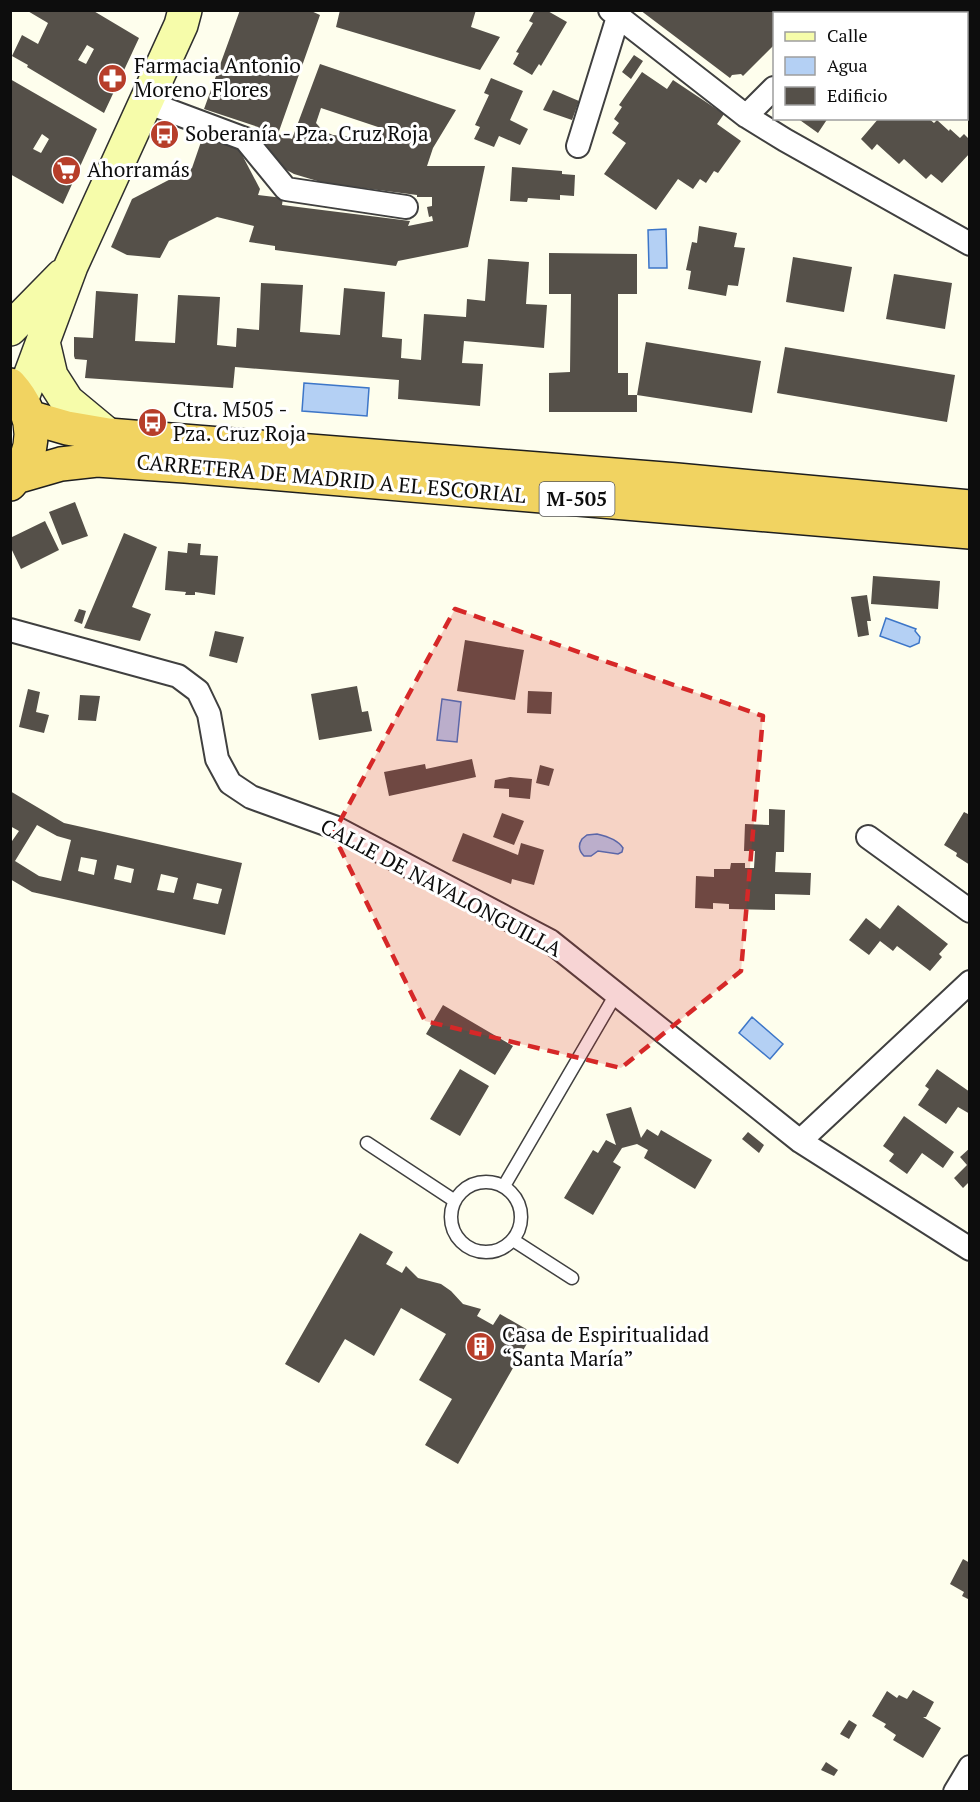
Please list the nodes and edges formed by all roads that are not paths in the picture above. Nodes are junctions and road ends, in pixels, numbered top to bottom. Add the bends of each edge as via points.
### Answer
1 (185, 10) edge
2 (614, 14) edge
3 (773, 89) edge
4 (146, 102) junction
5 (746, 116) junction
6 (578, 146) dead end
7 (406, 207) dead end
8 (969, 244) edge
9 (71, 266) junction
10 (10, 329) edge
11 (43, 342) junction
12 (20, 400) edge
13 (108, 435) junction
14 (13, 480) edge
15 (969, 507) edge
16 (969, 532) edge
17 (10, 630) edge
18 (868, 837) dead end
19 (969, 911) edge
20 (969, 982) edge
21 (616, 994) junction
22 (800, 1142) junction
23 (367, 1143) dead end
24 (504, 1186) junction
25 (454, 1201) junction
26 (513, 1240) junction
27 (969, 1249) edge
28 (572, 1278) dead end
29 (969, 1767) edge
30 (955, 1791) edge

1 - 4 main road
2 - 5 street
2 - 6 street
3 - 5 street
4 - 7 street via 245,139 286,189
4 - 9 main road
5 - 8 street
9 - 10 main road
9 - 11 main road
11 - 12 main road
11 - 13 main road via 51,376 67,401
12 - 13 highway, CARRETERA DE MADRID A EL ESCORIAL / M-505 via 67,428
12 - 14 highway, M-505 via 32,436 28,454
13 - 15 highway, CARRETERA DE MADRID A EL ESCORIAL / M-505
14 - 16 highway, CARRETERA DE MADRID A EL ESCORIAL / M-505 via 61,464 108,461
17 - 21 street, CALLE DE NAVALONGUILLA via 178,676 198,691 209,714 217,759 230,783 251,796 334,827 550,941
18 - 19 street
20 - 22 street
21 - 22 street, CALLE DE NAVALONGUILLA
21 - 24 lane
22 - 27 street, CALLE DE NAVALONGUILLA
23 - 25 lane
24 - 25 lane via 476,1183
24 - 26 lane via 513,1194 521,1217
25 - 26 lane via 450,1215 452,1230 460,1242 473,1250 488,1252 502,1249
26 - 28 lane
29 - 30 street

